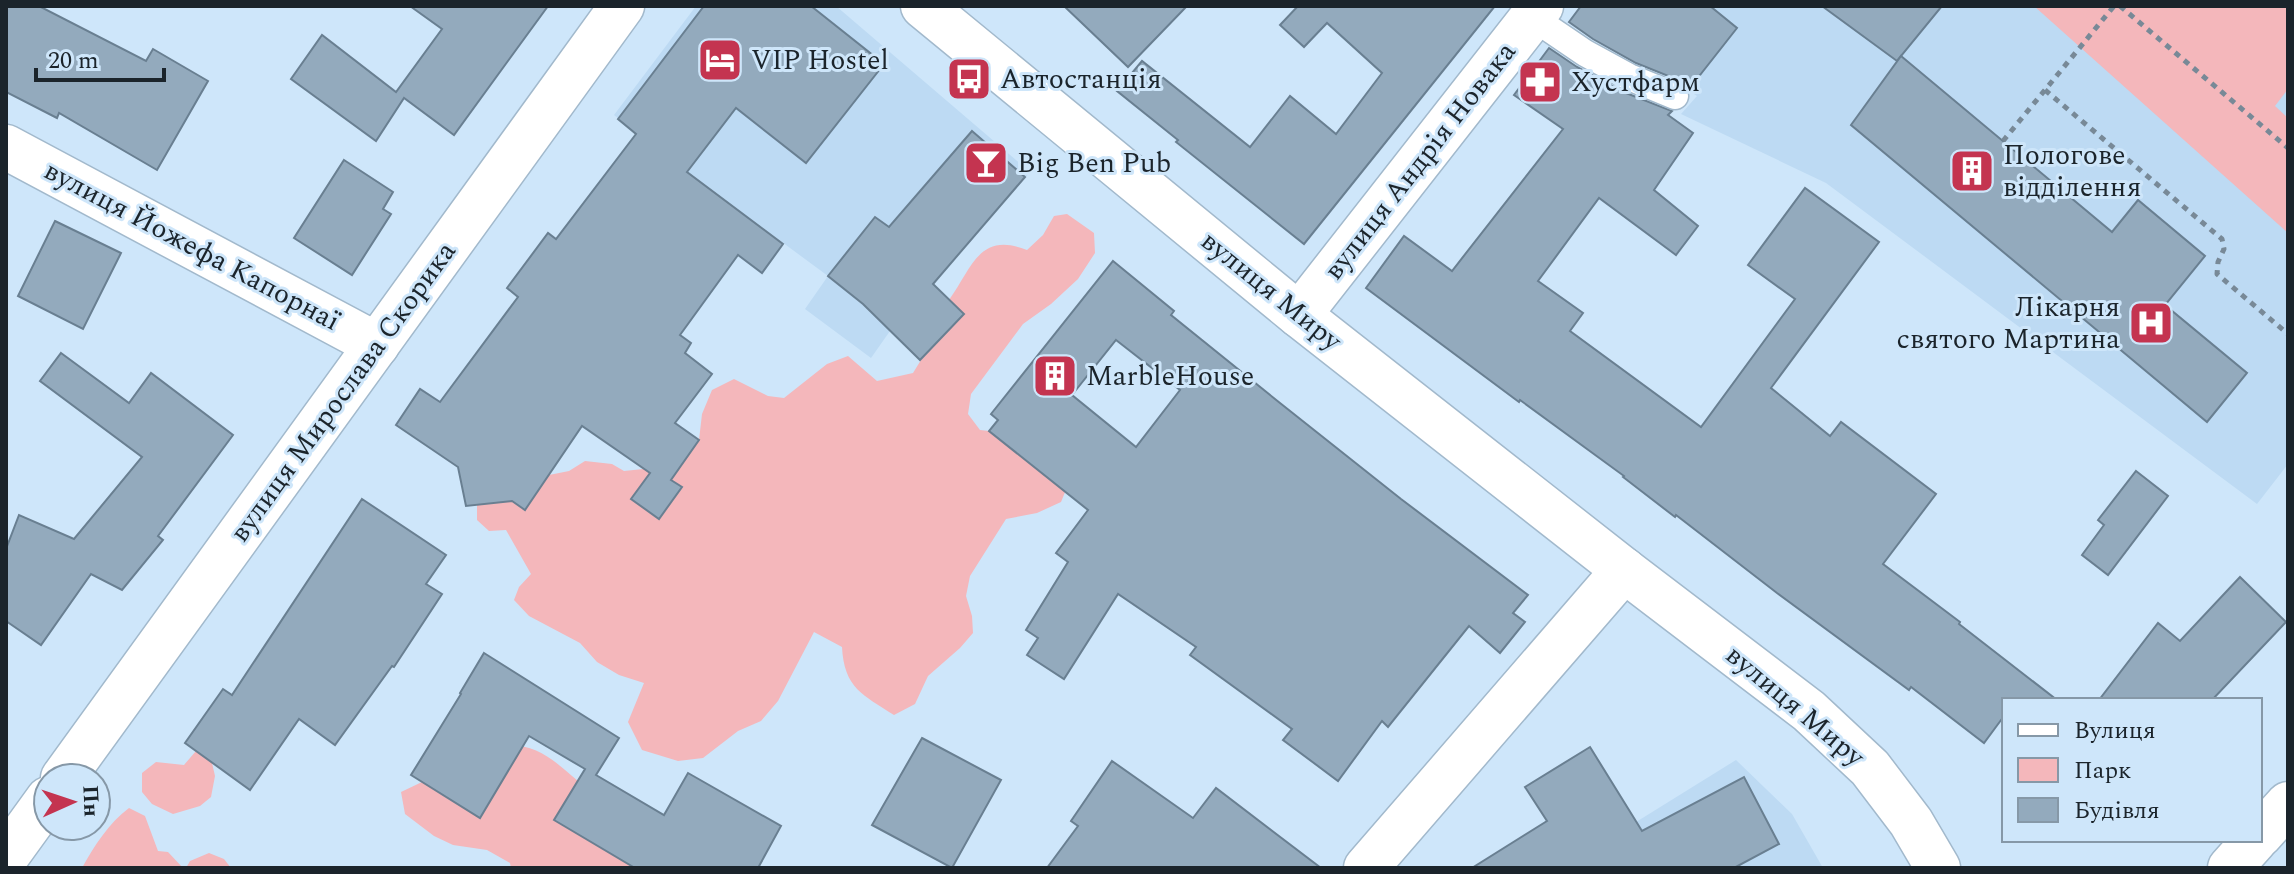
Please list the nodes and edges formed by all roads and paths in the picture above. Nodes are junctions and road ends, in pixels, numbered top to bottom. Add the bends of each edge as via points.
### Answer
1 (622, 6) edge
2 (923, 6) edge
3 (2117, 6) edge
4 (1536, 11) edge
5 (2045, 90) junction
6 (1675, 96) dead end
7 (2003, 141) dead end
8 (6, 147) edge
9 (2288, 148) edge
10 (1299, 315) junction
11 (2288, 334) edge
12 (377, 345) junction
13 (1624, 570) junction
14 (75, 762) edge
15 (2288, 804) edge
16 (32, 821) edge
17 (2262, 833) edge
18 (2253, 842) edge
19 (6, 857) edge
20 (1366, 868) edge
21 (1938, 868) edge
22 (2230, 868) edge

1 - 12 street, вулиця Мирослава Скорика
2 - 10 street, вулиця Миру
3 - 5 path
3 - 9 path
4 - 6 lane via 1585,53
4 - 10 street, вулиця Андрія Новака
5 - 7 path
5 - 11 path via 2222,239 2217,274
8 - 12 street, вулиця Йожефа Капорнаї
10 - 13 street, вулиця Миру
12 - 14 street, вулиця Мирослава Скорика
13 - 20 street
13 - 21 street, вулиця Миру via 1809,711 1849,748 1911,822
15 - 17 street
16 - 19 street
18 - 22 street

